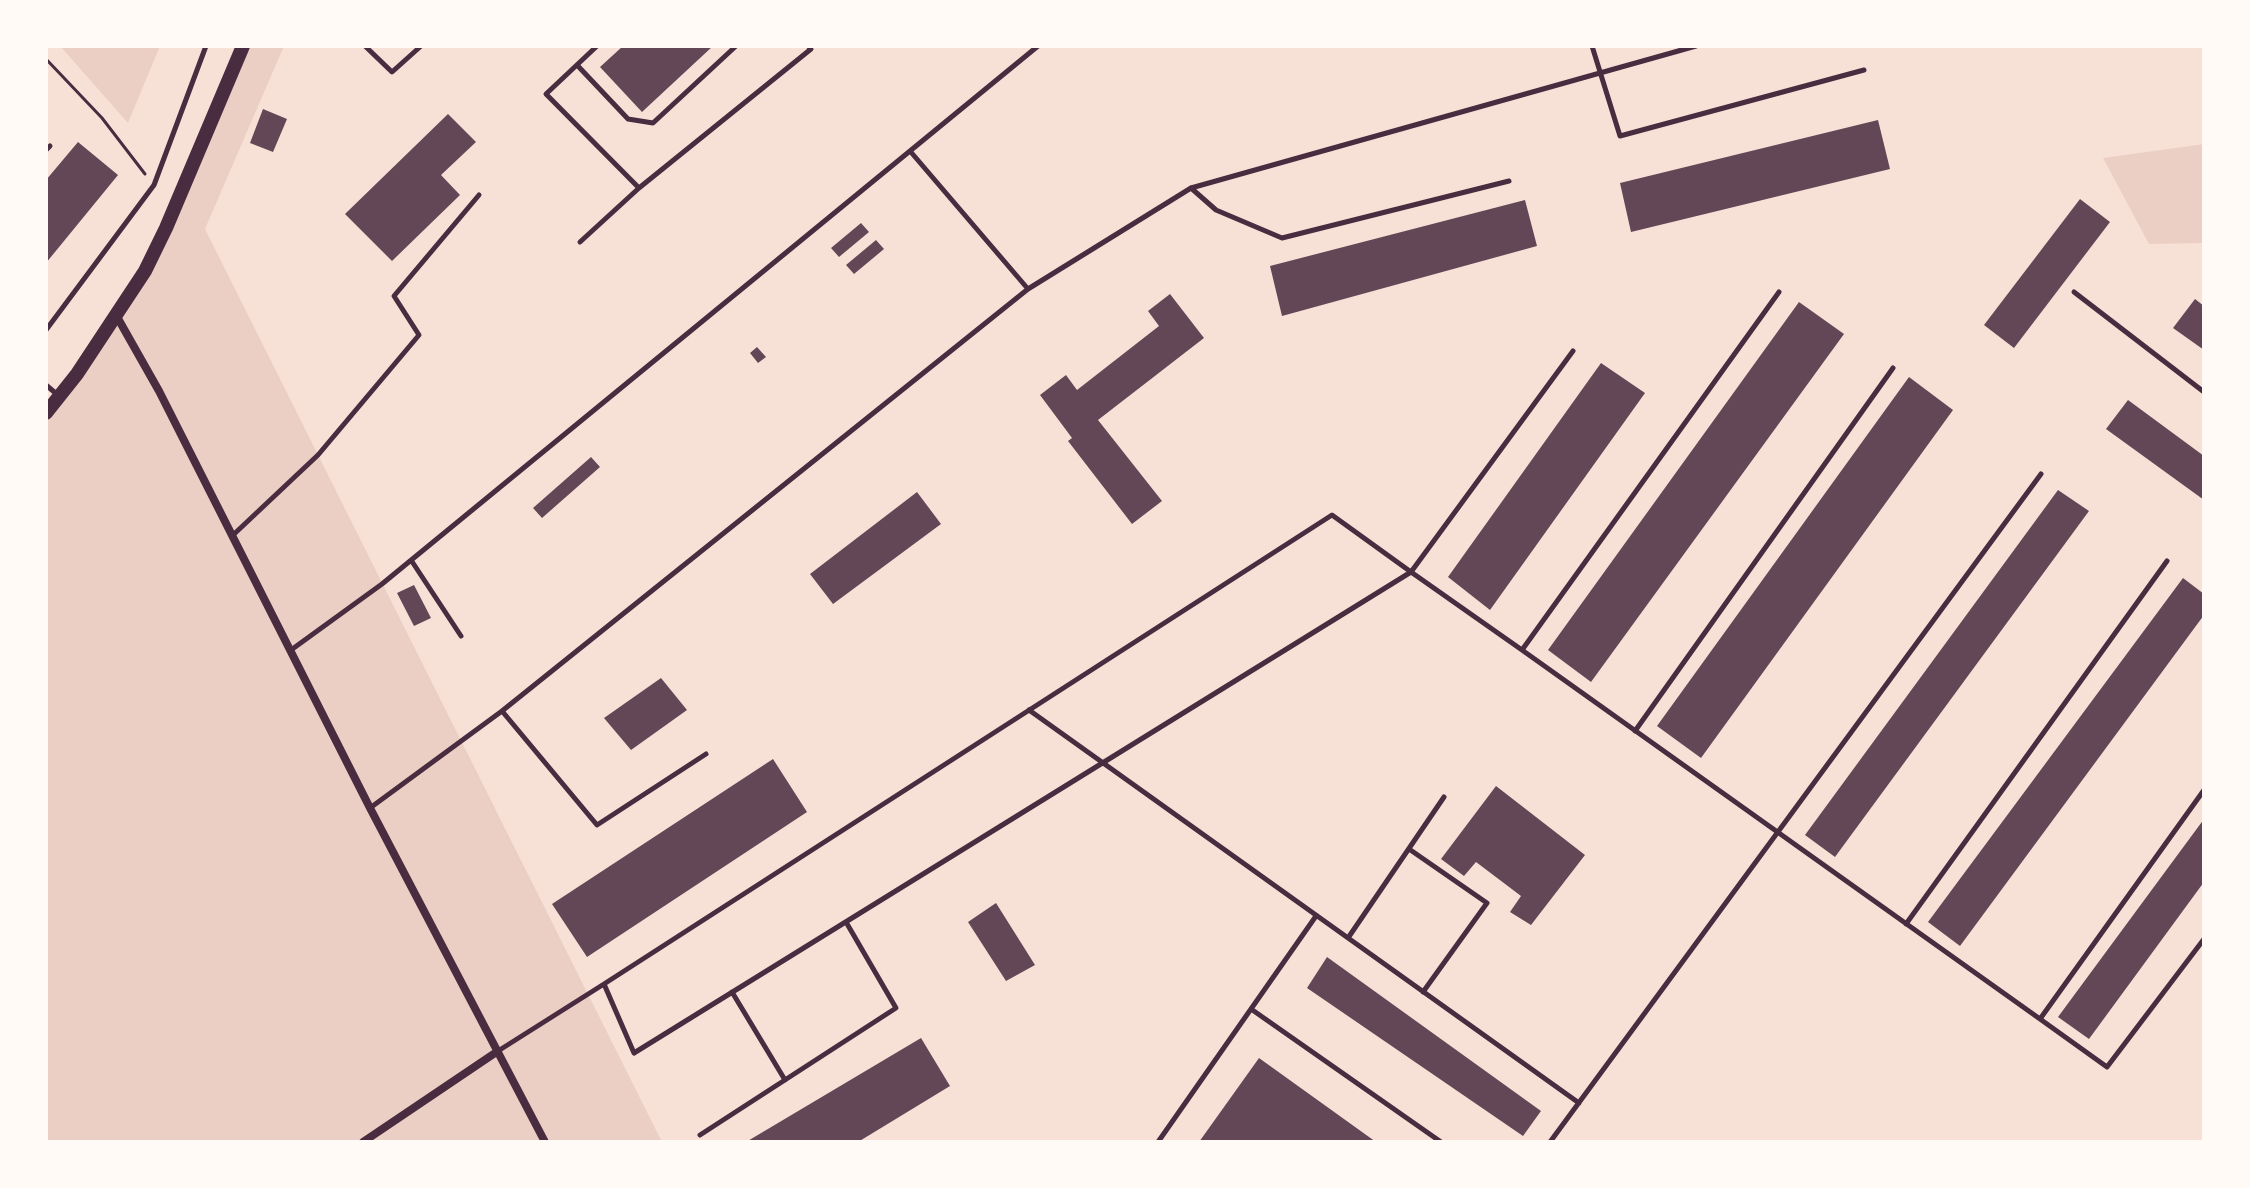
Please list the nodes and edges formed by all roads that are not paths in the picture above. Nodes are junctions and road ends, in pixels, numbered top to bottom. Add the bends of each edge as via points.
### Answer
1 (206, 46) edge
2 (243, 46) edge
3 (365, 46) edge
4 (421, 46) edge
5 (597, 46) edge
6 (736, 46) edge
7 (808, 46) edge
8 (1038, 46) edge
9 (1592, 46) edge
10 (1696, 46) edge
11 (577, 65) junction
12 (1864, 70) dead end
13 (1599, 73) junction
14 (910, 151) junction
15 (1509, 181) dead end
16 (639, 188) junction
17 (1191, 188) junction
18 (479, 195) dead end
19 (580, 242) dead end
20 (1028, 289) junction
21 (1779, 292) dead end
22 (2074, 292) dead end
23 (116, 315) junction
24 (46, 330) edge
25 (1573, 351) dead end
26 (1893, 368) dead end
27 (46, 385) edge
28 (2204, 392) edge
29 (60, 396) junction
30 (46, 413) edge
31 (2041, 474) dead end
32 (231, 537) junction
33 (411, 560) junction
34 (2167, 561) dead end
35 (1411, 572) junction
36 (461, 636) dead end
37 (290, 650) junction
38 (1522, 650) junction
39 (1029, 710) junction
40 (502, 711) junction
41 (1635, 731) junction
42 (706, 754) dead end
43 (1103, 763) junction
44 (2204, 790) edge
45 (1444, 797) dead end
46 (370, 808) junction
47 (1777, 832) junction
48 (1409, 849) junction
49 (1316, 916) junction
50 (846, 922) junction
51 (1906, 924) junction
52 (1348, 938) junction
53 (2204, 939) edge
54 (604, 984) junction
55 (732, 992) junction
56 (1423, 992) junction
57 (1251, 1009) junction
58 (2040, 1019) junction
59 (498, 1051) junction
60 (785, 1080) junction
61 (1579, 1103) junction
62 (700, 1135) dead end
63 (363, 1142) edge
64 (545, 1142) edge
65 (1158, 1142) edge
66 (1441, 1142) edge
67 (1550, 1142) edge

1 - 24 lane via 154,185
2 - 23 main road via 166,228
3 - 4 lane via 392,72
5 - 11 lane
6 - 11 lane via 653,123 628,119
7 - 16 lane via 811,49
8 - 14 lane
9 - 13 lane
10 - 13 lane
11 - 16 lane via 546,94
12 - 13 lane via 1620,136
13 - 17 lane
14 - 20 lane
14 - 33 lane
15 - 17 lane via 1282,238 1216,210
16 - 19 lane
17 - 20 lane
18 - 32 lane via 394,296 419,335 318,455
20 - 40 lane
21 - 38 lane
22 - 28 lane
23 - 29 main road
23 - 32 street
25 - 35 lane
26 - 41 lane
27 - 29 lane
29 - 30 main road
31 - 47 lane
32 - 37 street
33 - 36 lane
33 - 37 lane
34 - 51 lane
35 - 38 lane
35 - 39 lane via 1332,515
35 - 43 lane
37 - 46 street
38 - 41 lane
39 - 43 lane
39 - 54 lane
40 - 42 lane via 597,825
40 - 46 lane
41 - 47 lane
43 - 49 lane
43 - 50 lane
44 - 58 lane
45 - 48 lane
46 - 59 street
47 - 51 lane
47 - 61 lane
48 - 52 lane
48 - 56 lane via 1487,903
49 - 52 lane
49 - 57 lane
50 - 55 lane
50 - 60 lane via 896,1008
51 - 58 lane
52 - 56 lane
53 - 58 lane via 2107,1067
54 - 55 lane via 634,1053
54 - 59 lane
55 - 60 lane
56 - 61 lane
57 - 65 lane
57 - 66 lane
59 - 63 street
59 - 64 street
60 - 62 lane
61 - 67 lane

